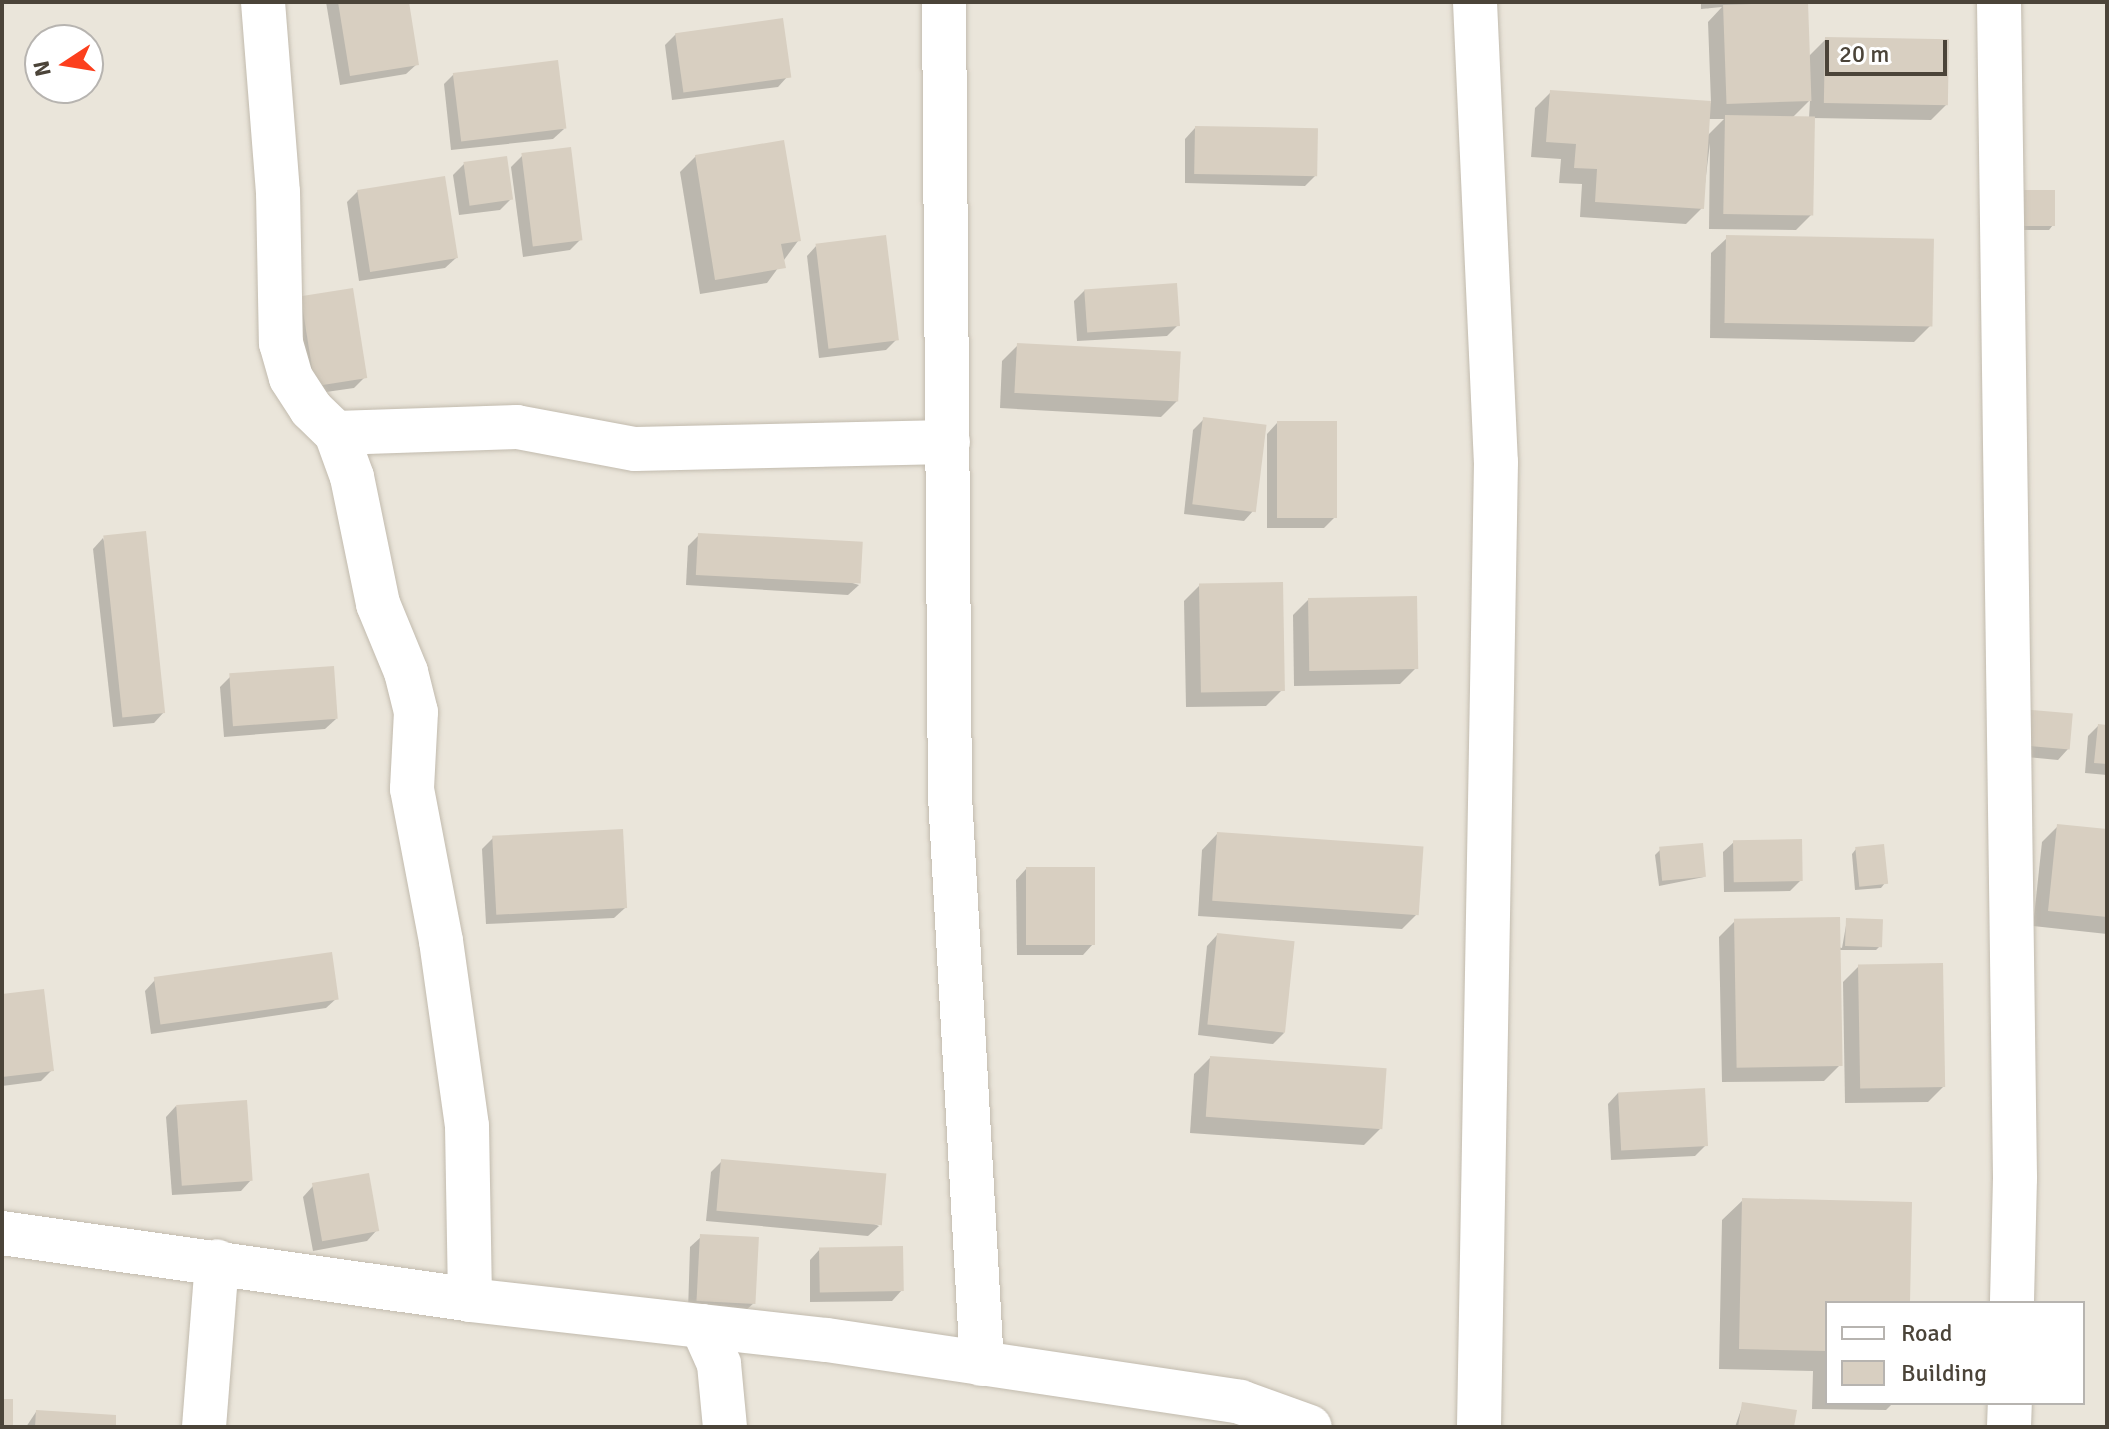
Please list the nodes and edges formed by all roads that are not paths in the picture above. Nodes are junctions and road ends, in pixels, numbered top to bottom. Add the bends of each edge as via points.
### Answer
1 (263, 2) edge
2 (944, 2) edge
3 (1475, 2) edge
4 (1999, 2) edge
5 (336, 433) junction
6 (948, 442) junction
7 (2, 1233) edge
8 (217, 1262) junction
9 (470, 1300) junction
10 (2012, 1301) edge
11 (702, 1326) junction
12 (982, 1364) junction
13 (2010, 1405) edge
14 (204, 1427) edge
15 (725, 1427) edge
16 (1310, 1427) edge
17 (1479, 1427) edge
18 (2009, 1427) edge

1 - 5 street via 278,192 281,343 291,378 311,409
2 - 6 street
3 - 17 street via 1496,462
4 - 10 street via 2015,1178
5 - 6 street via 517,427 635,449
5 - 9 street via 352,477 384,628 406,672 416,712 412,789 441,941 467,1126
6 - 12 street via 950,796
7 - 8 street
8 - 9 street
8 - 14 street
9 - 11 street
11 - 12 street
11 - 15 street via 719,1364
12 - 16 street via 1240,1402
13 - 18 street

